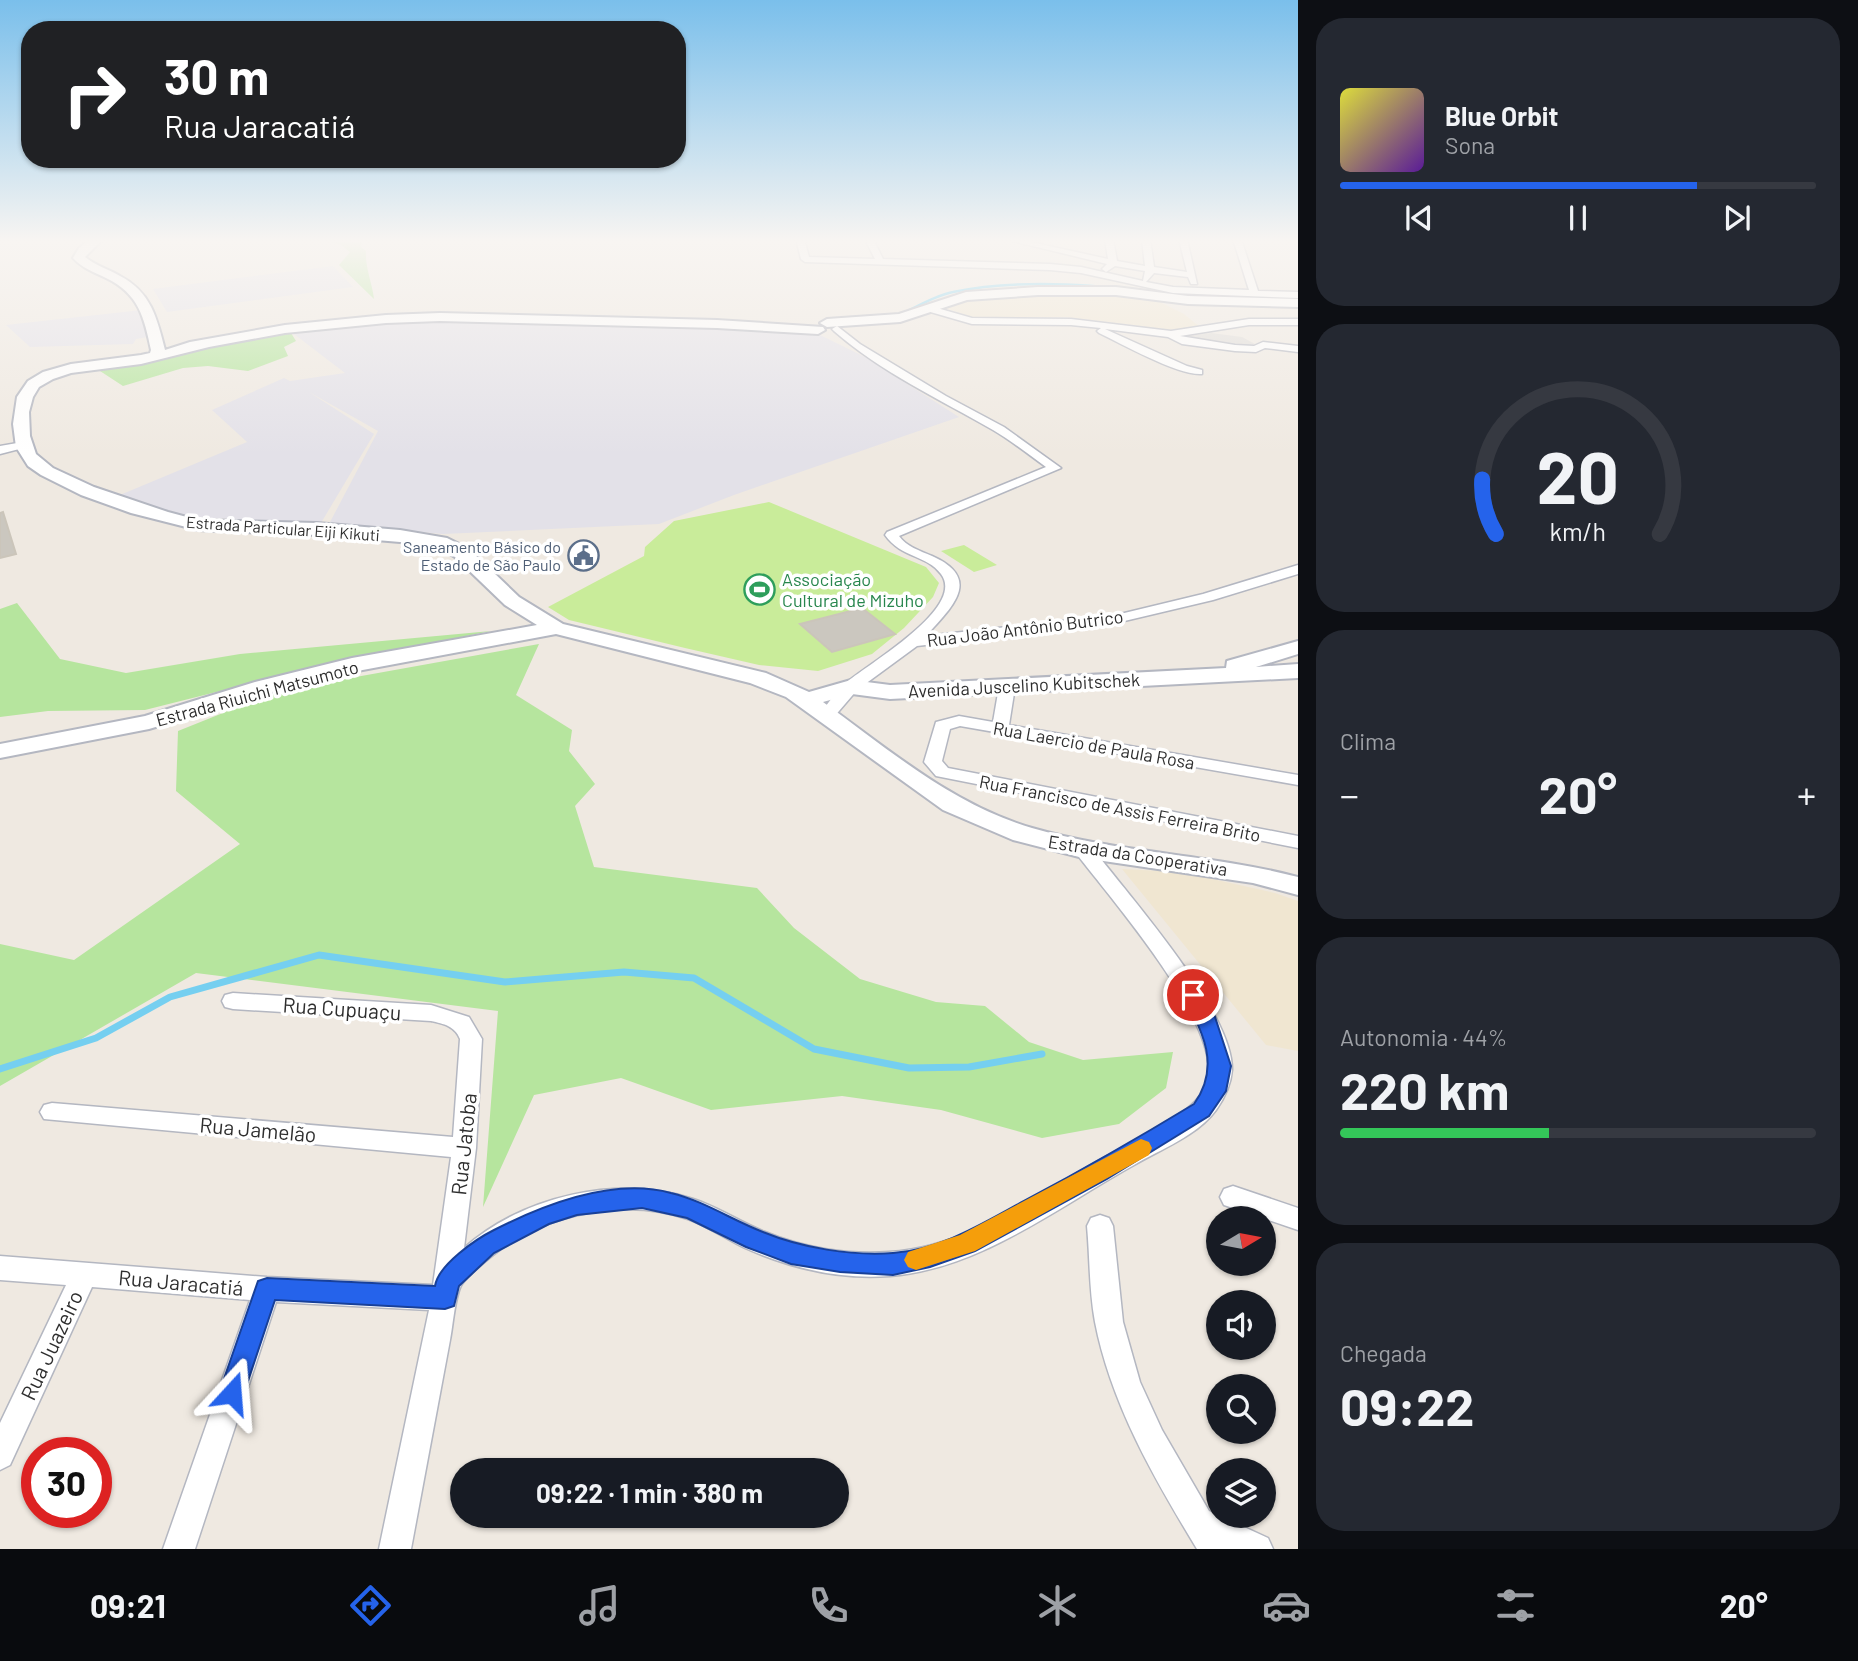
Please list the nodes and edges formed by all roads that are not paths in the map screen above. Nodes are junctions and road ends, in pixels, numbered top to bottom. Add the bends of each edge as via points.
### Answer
1 (149, 311) edge
2 (922, 311) edge
3 (938, 311) edge
4 (1298, 321) edge
5 (832, 326) junction
6 (1105, 329) junction
7 (1203, 330) junction
8 (1171, 334) junction
9 (1263, 345) junction
10 (1298, 349) edge
11 (157, 353) junction
12 (1198, 372) dead end
13 (23, 445) junction
14 (0, 450) edge
15 (1298, 569) edge
16 (556, 628) junction
17 (913, 642) junction
18 (1296, 659) edge
19 (851, 687) junction
20 (1007, 687) junction
21 (817, 707) junction
22 (1000, 729) junction
23 (0, 751) edge
24 (942, 772) joint
25 (1298, 780) edge
26 (1298, 842) edge
27 (1083, 849) junction
28 (1298, 886) edge
29 (233, 1001) dead end
30 (450, 1017) joint
31 (52, 1112) dead end
32 (464, 1149) junction
33 (1234, 1197) dead end
34 (1298, 1219) edge
35 (1100, 1226) dead end
36 (0, 1268) edge
37 (85, 1273) junction
38 (267, 1289) junction
39 (446, 1289) junction
40 (0, 1453) edge
41 (1198, 1522) junction
42 (178, 1549) edge
43 (395, 1549) edge
44 (1214, 1549) edge
45 (1258, 1549) edge

1 - 11 street
2 - 5 street
3 - 6 street via 972,321 1086,324
4 - 7 street via 1249,322
5 - 11 street via 413,317 285,329
5 - 17 street via 1055,468 895,531 892,538 939,564 953,582 950,601
6 - 8 street
6 - 12 street via 1183,369
7 - 8 street
7 - 9 street via 1247,336
8 - 9 street via 1190,343 1242,349
9 - 10 street
11 - 13 street via 55,373 35,383 22,405
13 - 14 street
13 - 16 street, Estrada Particular Eiji Kikuti via 33,461 52,474 176,521 376,533 447,544 512,601
15 - 17 street, Rua João Antônio Butrico via 1201,599 1117,618
16 - 21 street, Estrada Particular Eiji Kikuti via 758,678
16 - 23 street, Estrada Riuichi Matsumoto via 352,665 149,722
17 - 19 street
18 - 20 street, Avenida Juscelino Kubitschek via 1196,676
19 - 20 street, Avenida Juscelino Kubitschek via 890,692
19 - 21 street
20 - 22 street
21 - 27 street, Estrada da Cooperativa via 952,804 1022,834
22 - 24 street, Rua Laercio de Paula Rosa via 960,721 945,723 933,762
22 - 25 street, Rua Laercio de Paula Rosa
24 - 26 street, Rua Francisco de Assis Ferreira Brito
27 - 28 street, Estrada da Cooperativa via 1253,874
27 - 39 street via 1205,1017 1220,1066 1215,1091 1202,1110 1032,1210 967,1244 930,1257 893,1264 821,1260 754,1240 694,1210 642,1198 577,1205 542,1217 486,1245
29 - 30 street, Rua Cupuaçu
30 - 32 street, Rua Jatoba via 467,1028 471,1039
31 - 32 street, Rua Jamelão
32 - 39 street, Rua Jatoba
33 - 34 street
35 - 41 street via 1109,1322 1123,1371 1140,1416
36 - 37 street, Rua Jaracatiá
37 - 38 street, Rua Jaracatiá
37 - 40 street, Rua Juazeiro
38 - 39 street, Rua Jaracatiá
38 - 42 street
39 - 43 street, Rua Jatoba
41 - 44 street
41 - 45 street

